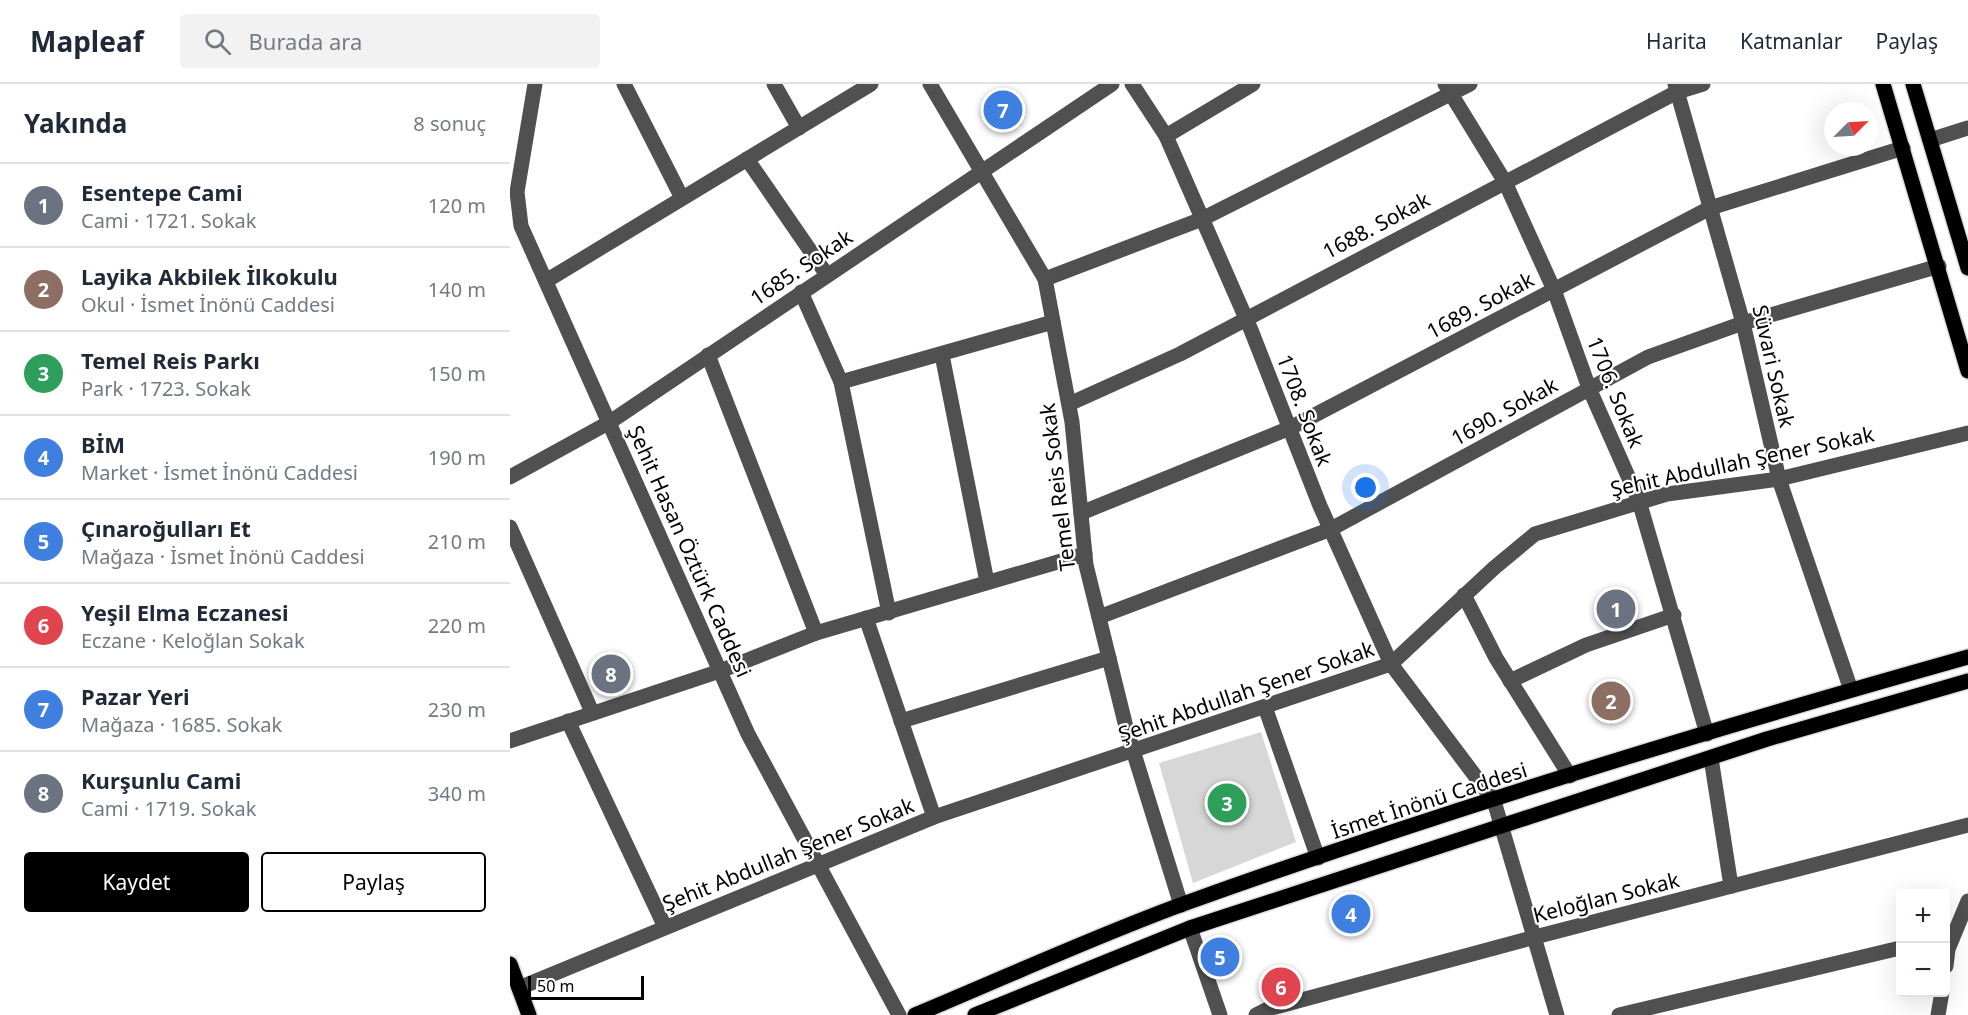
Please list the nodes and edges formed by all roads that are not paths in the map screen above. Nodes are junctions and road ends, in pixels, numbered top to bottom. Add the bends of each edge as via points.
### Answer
1 (536, 84) edge
2 (624, 84) edge
3 (774, 84) edge
4 (871, 84) edge
5 (930, 84) edge
6 (1112, 84) edge
7 (1132, 84) edge
8 (1253, 84) edge
9 (1470, 84) edge
10 (1703, 84) edge
11 (1883, 84) edge
12 (1913, 84) edge
13 (1676, 88) edge
14 (1448, 89) edge
15 (799, 128) junction
16 (1968, 128) edge
17 (1166, 136) junction
18 (1930, 140) junction
19 (1903, 148) junction
20 (747, 159) junction
21 (981, 170) junction
22 (1505, 182) junction
23 (514, 192) edge
24 (682, 198) junction
25 (1710, 208) junction
26 (1202, 219) junction
27 (1967, 261) edge
28 (1939, 266) junction
29 (827, 275) junction
30 (1046, 279) junction
31 (546, 281) junction
32 (1554, 290) junction
33 (801, 292) junction
34 (1246, 318) junction
35 (1053, 322) junction
36 (1743, 323) junction
37 (708, 355) junction
38 (942, 355) junction
39 (1968, 371) edge
40 (841, 382) junction
41 (1589, 388) junction
42 (1069, 404) junction
43 (610, 422) junction
44 (1290, 428) junction
45 (1968, 433) edge
46 (510, 477) edge
47 (1779, 479) junction
48 (1639, 501) junction
49 (1081, 513) junction
50 (510, 527) edge
51 (1330, 529) junction
52 (1085, 554) junction
53 (987, 582) junction
54 (1464, 595) junction
55 (889, 613) junction
56 (1674, 615) junction
57 (1099, 617) junction
58 (866, 618) junction
59 (816, 633) junction
60 (1968, 657) edge
61 (1108, 658) junction
62 (1391, 664) junction
63 (720, 671) junction
64 (1510, 681) junction
65 (1968, 681) edge
66 (1851, 690) junction
67 (1265, 707) junction
68 (592, 712) junction
69 (568, 721) junction
70 (901, 722) junction
71 (1707, 734) junction
72 (510, 741) edge
73 (1133, 752) junction
74 (1711, 758) junction
75 (1570, 776) junction
76 (1494, 801) junction
77 (934, 817) junction
78 (1501, 824) junction
79 (1968, 825) edge
80 (1318, 858) junction
81 (817, 865) junction
82 (1731, 886) junction
83 (1968, 901) edge
84 (1181, 905) junction
85 (665, 927) junction
86 (1190, 928) junction
87 (1950, 935) edge
88 (1535, 937) junction
89 (1896, 949) edge
90 (510, 964) edge
91 (519, 988) junction
92 (1941, 997) edge
93 (1290, 1009) edge
94 (529, 1015) edge
95 (899, 1015) edge
96 (915, 1015) edge
97 (975, 1015) edge
98 (1220, 1015) edge
99 (1256, 1015) edge
100 (1557, 1015) edge
101 (1619, 1015) edge
102 (1938, 1015) edge

1 - 23 street, Şehit Hasan Öztürk Caddesi
2 - 24 street
3 - 15 street
4 - 15 street
5 - 21 street, Temel Reis Sokak
6 - 21 street, 1685. Sokak
7 - 17 street, 1708. Sokak
8 - 17 street
9 - 14 street
10 - 13 street, 1688. Sokak
11 - 19 main road
12 - 18 main road
13 - 22 street, 1688. Sokak
13 - 25 street, Süvari Sokak
14 - 22 street, 1706. Sokak
14 - 26 street
15 - 20 street
16 - 18 street
17 - 26 street, 1708. Sokak
18 - 27 main road
19 - 25 street, 1689. Sokak
19 - 28 main road
20 - 24 street
20 - 29 street
21 - 29 street, 1685. Sokak
21 - 30 street, Temel Reis Sokak
22 - 32 street, 1706. Sokak
22 - 34 street, 1688. Sokak
23 - 31 street, Şehit Hasan Öztürk Caddesi via 521,226
24 - 31 street
25 - 32 street, 1689. Sokak
25 - 36 street, Süvari Sokak
26 - 30 street
26 - 34 street, 1708. Sokak
28 - 36 street, 1690. Sokak
28 - 39 main road
29 - 33 street, 1685. Sokak
30 - 35 street, Temel Reis Sokak
31 - 43 street, Şehit Hasan Öztürk Caddesi
32 - 41 street, 1706. Sokak
32 - 44 street, 1689. Sokak
33 - 37 street, 1685. Sokak
33 - 40 street
34 - 42 street, 1688. Sokak via 1180,354
34 - 44 street, 1708. Sokak
35 - 38 street
35 - 42 street, Temel Reis Sokak
36 - 41 street, 1690. Sokak via 1648,357
36 - 47 street, Süvari Sokak
37 - 43 street, 1685. Sokak
37 - 59 street
38 - 40 street
38 - 53 street
40 - 55 street
41 - 48 street, 1706. Sokak
41 - 51 street, 1690. Sokak
42 - 49 street, Temel Reis Sokak
43 - 46 street, 1685. Sokak
43 - 63 street, Şehit Hasan Öztürk Caddesi
44 - 49 street, 1689. Sokak
44 - 51 street, 1708. Sokak
45 - 47 street, Şehit Abdullah Şener Sokak
47 - 48 street, Şehit Abdullah Şener Sokak
47 - 66 street, Süvari Sokak
48 - 54 street, Şehit Abdullah Şener Sokak via 1535,534
48 - 56 street, 1706. Sokak
49 - 52 street, Temel Reis Sokak
50 - 68 street
51 - 57 street, 1690. Sokak
51 - 62 street, 1708. Sokak
52 - 53 street
52 - 57 street, Temel Reis Sokak
53 - 55 street
54 - 62 street, Şehit Abdullah Şener Sokak
54 - 64 street
55 - 58 street
56 - 64 street via 1586,645
56 - 71 street, 1706. Sokak
57 - 61 street, Temel Reis Sokak
58 - 59 street
58 - 70 street
59 - 63 street
60 - 66 main road, İsmet İnönü Caddesi
61 - 70 street
61 - 73 street, Temel Reis Sokak
62 - 67 street, Şehit Abdullah Şener Sokak
62 - 76 street, 1708. Sokak
63 - 68 street
63 - 81 street, Şehit Hasan Öztürk Caddesi via 748,734
64 - 75 street
65 - 74 main road via 1767,738
66 - 71 main road, İsmet İnönü Caddesi
67 - 73 street, Şehit Abdullah Şener Sokak
67 - 80 street
68 - 69 street
69 - 72 street
69 - 85 street
70 - 77 street
71 - 75 main road, İsmet İnönü Caddesi
73 - 77 street, Şehit Abdullah Şener Sokak
73 - 84 street, Temel Reis Sokak
74 - 78 main road
74 - 82 street
75 - 76 main road, İsmet İnönü Caddesi
76 - 78 street
76 - 80 main road, İsmet İnönü Caddesi
77 - 81 street, Şehit Abdullah Şener Sokak
78 - 86 main road
78 - 88 street
79 - 82 street, Keloğlan Sokak
80 - 84 main road, İsmet İnönü Caddesi
81 - 85 street, Şehit Abdullah Şener Sokak
81 - 95 street, Şehit Hasan Öztürk Caddesi
82 - 88 street, Keloğlan Sokak
83 - 87 street
84 - 96 main road, İsmet İnönü Caddesi
85 - 91 street, Şehit Abdullah Şener Sokak
86 - 97 main road
86 - 98 street
88 - 93 street, Keloğlan Sokak
88 - 100 street
89 - 101 street
90 - 91 main road
91 - 94 main road
92 - 102 street
93 - 99 street, Keloğlan Sokak

